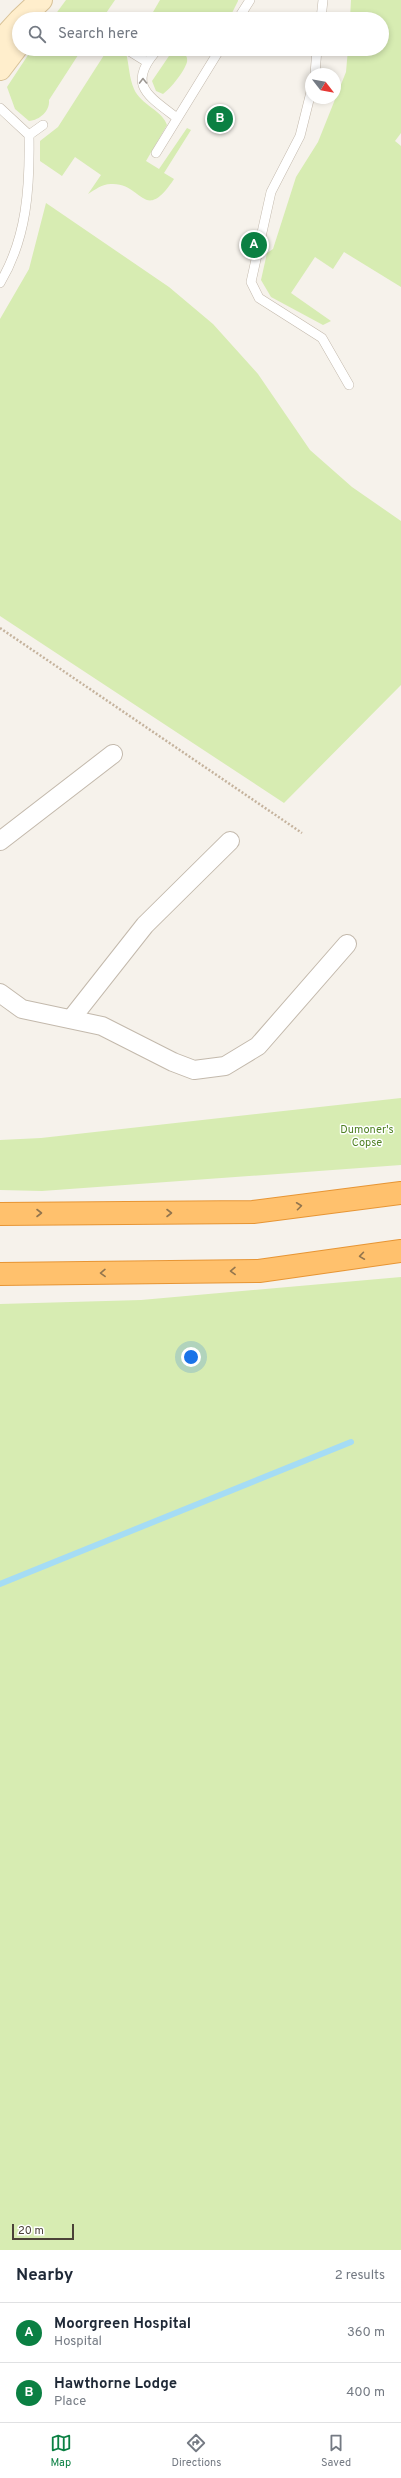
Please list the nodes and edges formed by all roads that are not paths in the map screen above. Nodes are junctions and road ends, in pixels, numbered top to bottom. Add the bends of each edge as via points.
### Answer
1 (41, 0) edge
2 (45, 0) edge
3 (250, 0) edge
4 (323, 0) edge
5 (28, 12) edge
6 (39, 12) edge
7 (242, 12) edge
8 (322, 12) edge
9 (12, 29) edge
10 (0, 42) edge
11 (12, 53) edge
12 (137, 56) edge
13 (152, 56) edge
14 (216, 56) edge
15 (316, 56) edge
16 (147, 62) junction
17 (315, 68) edge
18 (0, 69) edge
19 (308, 104) edge
20 (0, 108) edge
21 (176, 118) junction
22 (43, 125) dead end
23 (29, 135) junction
24 (156, 153) dead end
25 (0, 283) edge
26 (349, 385) dead end
27 (113, 754) dead end
28 (0, 841) edge
29 (230, 841) dead end
30 (347, 944) dead end
31 (0, 993) edge
32 (71, 1019) junction
33 (401, 1193) edge
34 (0, 1214) edge
35 (401, 1251) edge
36 (0, 1274) edge

1 - 5 main road
2 - 6 main road
3 - 7 lane
4 - 8 lane
9 - 10 main road
11 - 18 main road
12 - 16 lane
13 - 16 lane
14 - 21 lane
15 - 17 lane
21 -> 16 lane via 145,94 142,80
19 - 26 lane via 300,136 271,192 251,282 259,298 322,338
20 - 23 lane
21 - 24 lane
22 - 23 lane
23 - 25 lane via 30,172 24,224 8,269
27 - 28 street
29 - 32 street via 145,925
30 - 32 street via 258,1046 224,1066 194,1070 102,1026
31 - 32 street via 22,1009
34 -> 33 highway via 253,1212
35 -> 36 highway via 259,1271

